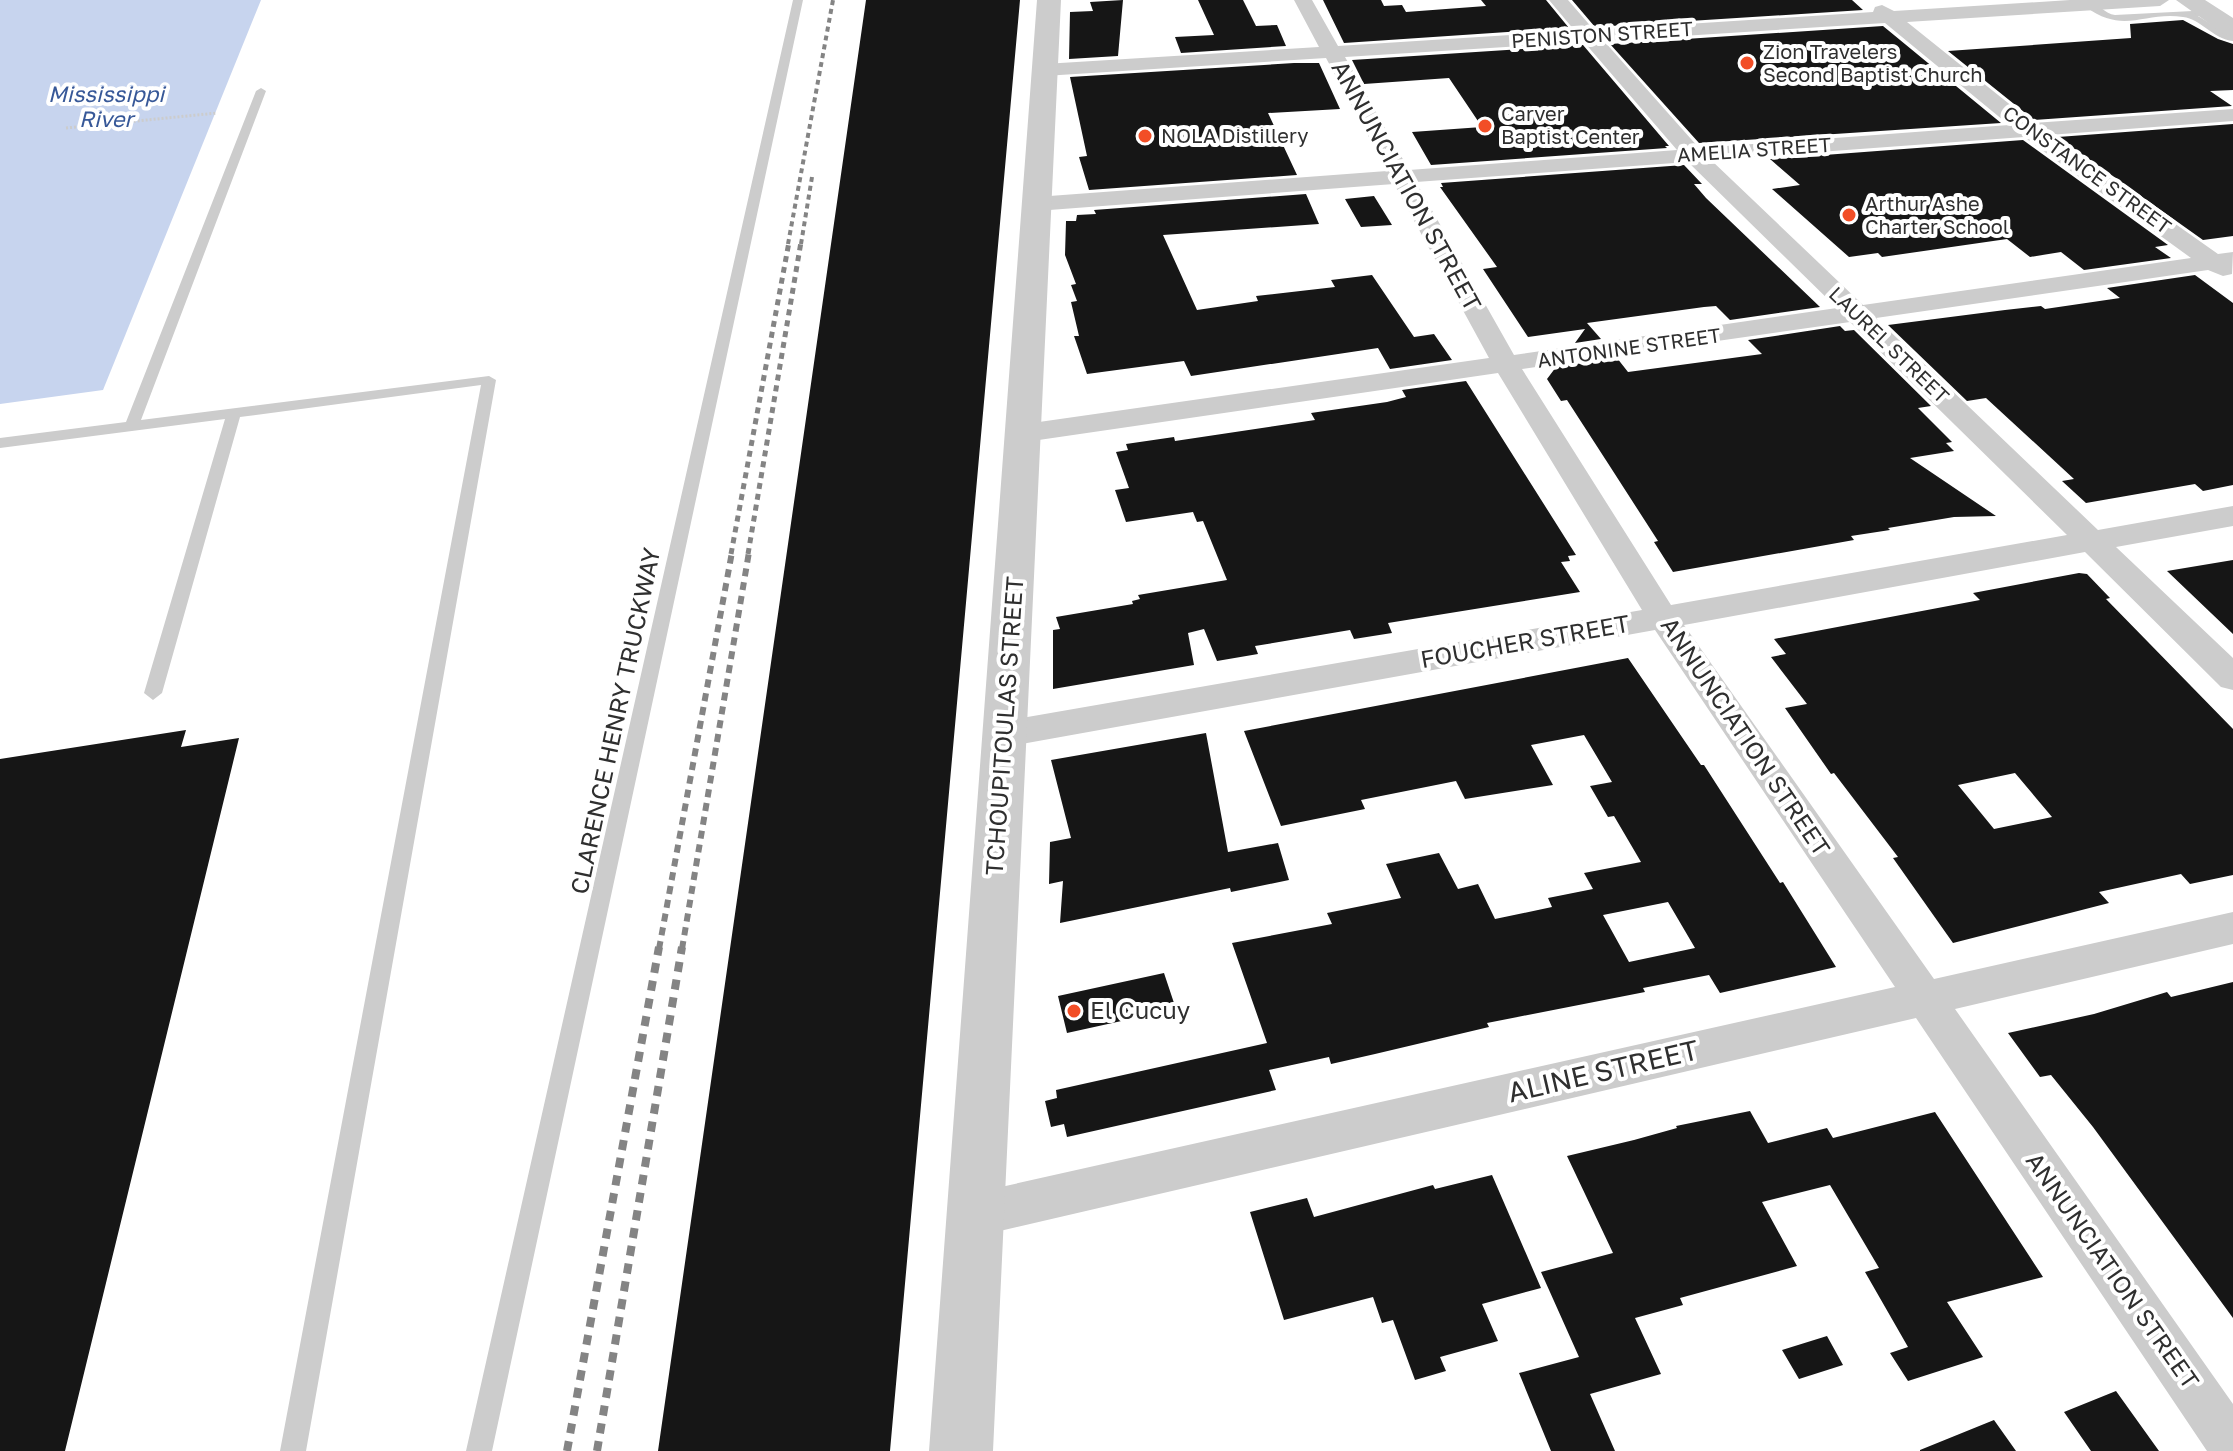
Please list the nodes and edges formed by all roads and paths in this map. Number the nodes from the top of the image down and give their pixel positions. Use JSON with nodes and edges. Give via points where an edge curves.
{"nodes":[{"id":1,"x":798,"y":0,"type":"edge"},
{"id":2,"x":1049,"y":0,"type":"edge"},
{"id":3,"x":1303,"y":0,"type":"edge"},
{"id":4,"x":1558,"y":0,"type":"edge"},
{"id":5,"x":1868,"y":0,"type":"edge"},
{"id":6,"x":2135,"y":2,"type":"edge"},
{"id":7,"x":2090,"y":5,"type":"junction"},
{"id":8,"x":2158,"y":8,"type":"edge"},
{"id":9,"x":2194,"y":9,"type":"edge"},
{"id":10,"x":1890,"y":17,"type":"junction"},
{"id":11,"x":2233,"y":29,"type":"edge"},
{"id":12,"x":1587,"y":36,"type":"junction"},
{"id":13,"x":2233,"y":38,"type":"edge"},
{"id":14,"x":1332,"y":52,"type":"junction"},
{"id":15,"x":1044,"y":70,"type":"junction"},
{"id":16,"x":261,"y":91,"type":"dead end"},
{"id":17,"x":217,"y":113,"type":"dead end"},
{"id":18,"x":2233,"y":115,"type":"edge"},
{"id":19,"x":66,"y":128,"type":"dead end"},
{"id":20,"x":2028,"y":130,"type":"junction"},
{"id":21,"x":1693,"y":155,"type":"junction"},
{"id":22,"x":1399,"y":178,"type":"junction"},
{"id":23,"x":1036,"y":204,"type":"junction"},
{"id":24,"x":2226,"y":266,"type":"edge"},
{"id":25,"x":1859,"y":315,"type":"junction"},
{"id":26,"x":1507,"y":366,"type":"junction"},
{"id":27,"x":234,"y":413,"type":"junction"},
{"id":28,"x":132,"y":426,"type":"junction"},
{"id":29,"x":1025,"y":433,"type":"junction"},
{"id":30,"x":0,"y":443,"type":"edge"},
{"id":31,"x":2233,"y":516,"type":"edge"},
{"id":32,"x":2091,"y":541,"type":"junction"},
{"id":33,"x":1663,"y":618,"type":"junction"},
{"id":34,"x":2233,"y":678,"type":"edge"},
{"id":35,"x":153,"y":693,"type":"dead end"},
{"id":36,"x":1005,"y":734,"type":"junction"},
{"id":37,"x":2233,"y":928,"type":"edge"},
{"id":38,"x":1923,"y":997,"type":"junction"},
{"id":39,"x":974,"y":1215,"type":"junction"},
{"id":40,"x":2233,"y":1446,"type":"edge"},
{"id":41,"x":293,"y":1451,"type":"edge"},
{"id":42,"x":479,"y":1451,"type":"edge"},
{"id":43,"x":961,"y":1451,"type":"edge"}],
"edges":[{"from":1,"to":42,"type":"lane","name":"CLARENCE HENRY TRUCKWAY"},
{"from":2,"to":15,"type":"street","name":"TCHOUPITOULAS STREET"},
{"from":3,"to":14,"type":"street","name":"ANNUNCIATION STREET"},
{"from":4,"to":12,"type":"street","name":"LAUREL STREET"},
{"from":5,"to":10,"type":"street","name":"CONSTANCE STREET"},
{"from":6,"to":7,"type":"street","name":"PENISTON STREET"},
{"from":6,"to":8,"type":"street","name":"PENISTON STREET"},
{"from":7,"to":8,"type":"lane","via":[[2110,18]]},
{"from":7,"to":10,"type":"street","name":"PENISTON STREET"},
{"from":8,"to":9,"type":"lane"},
{"from":9,"to":11,"type":"street"},
{"from":9,"to":13,"type":"lane","via":[[2224,37]]},
{"from":10,"to":12,"type":"street","name":"PENISTON STREET"},
{"from":10,"to":20,"type":"street","name":"CONSTANCE STREET"},
{"from":12,"to":14,"type":"street","name":"PENISTON STREET"},
{"from":12,"to":21,"type":"street","name":"LAUREL STREET"},
{"from":14,"to":15,"type":"street","name":"PENISTON STREET"},
{"from":14,"to":22,"type":"street","name":"ANNUNCIATION STREET"},
{"from":15,"to":23,"type":"street","name":"TCHOUPITOULAS STREET"},
{"from":16,"to":28,"type":"lane"},
{"from":17,"to":19,"type":"path"},
{"from":18,"to":20,"type":"street","name":"AMELIA STREET"},
{"from":20,"to":21,"type":"street","name":"AMELIA STREET"},
{"from":20,"to":24,"type":"street","name":"CONSTANCE STREET"},
{"from":21,"to":22,"type":"street","name":"AMELIA STREET"},
{"from":21,"to":25,"type":"street","name":"LAUREL STREET"},
{"from":22,"to":23,"type":"street","name":"AMELIA STREET"},
{"from":22,"to":26,"type":"street","name":"ANNUNCIATION STREET"},
{"from":23,"to":29,"type":"street","name":"TCHOUPITOULAS STREET"},
{"from":24,"to":25,"type":"street","name":"ANTONINE STREET"},
{"from":25,"to":26,"type":"street","name":"ANTONINE STREET"},
{"from":25,"to":32,"type":"street","name":"LAUREL STREET"},
{"from":26,"to":29,"type":"street","name":"ANTONINE STREET"},
{"from":26,"to":33,"type":"street","name":"ANNUNCIATION STREET"},
{"from":27,"to":28,"type":"lane"},
{"from":27,"to":35,"type":"lane"},
{"from":27,"to":41,"type":"lane","via":[[489,380]]},
{"from":28,"to":30,"type":"lane"},
{"from":29,"to":36,"type":"street","name":"TCHOUPITOULAS STREET"},
{"from":31,"to":32,"type":"street","name":"FOUCHER STREET"},
{"from":32,"to":33,"type":"street","name":"FOUCHER STREET"},
{"from":32,"to":34,"type":"street","name":"LAUREL STREET"},
{"from":33,"to":36,"type":"street","name":"FOUCHER STREET"},
{"from":33,"to":38,"type":"street","name":"ANNUNCIATION STREET"},
{"from":36,"to":39,"type":"street","name":"TCHOUPITOULAS STREET"},
{"from":37,"to":38,"type":"street","name":"ALINE STREET"},
{"from":38,"to":39,"type":"street","name":"ALINE STREET"},
{"from":38,"to":40,"type":"street","name":"ANNUNCIATION STREET"},
{"from":39,"to":43,"type":"street","name":"TCHOUPITOULAS STREET"}]}
